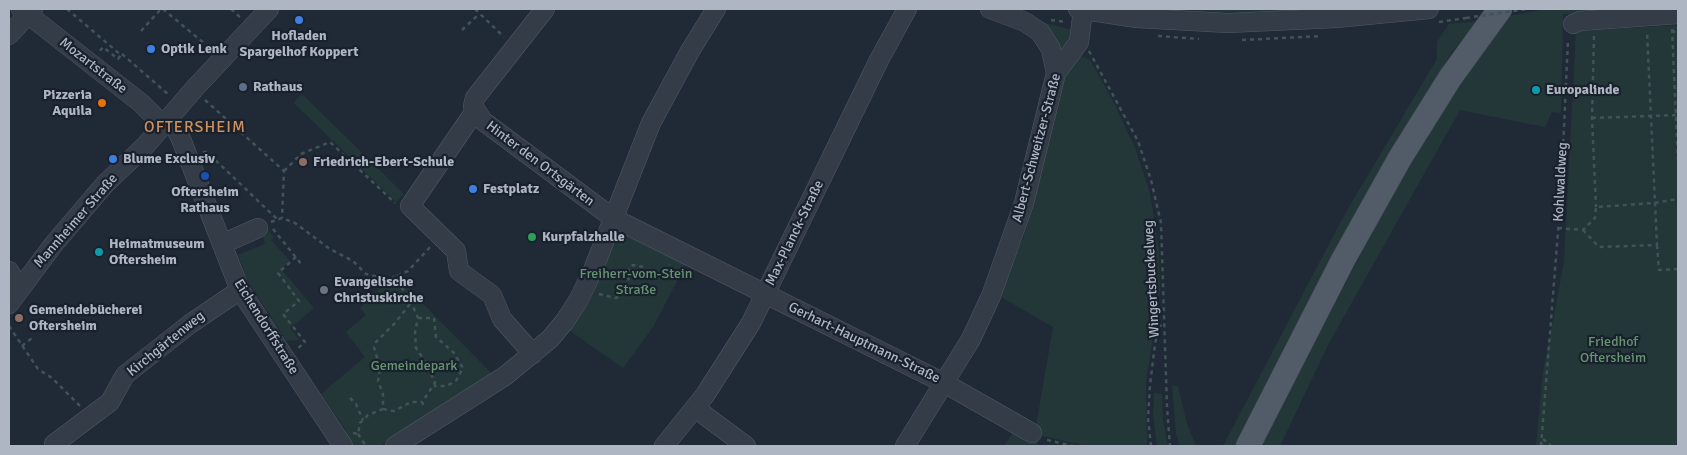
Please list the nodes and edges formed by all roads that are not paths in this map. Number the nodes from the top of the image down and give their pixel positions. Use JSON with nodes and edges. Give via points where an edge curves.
{"nodes":[{"id":1,"x":269,"y":9,"type":"edge"},
{"id":2,"x":544,"y":9,"type":"edge"},
{"id":3,"x":716,"y":9,"type":"edge"},
{"id":4,"x":907,"y":9,"type":"edge"},
{"id":5,"x":990,"y":9,"type":"edge"},
{"id":6,"x":1080,"y":9,"type":"edge"},
{"id":7,"x":1429,"y":9,"type":"edge"},
{"id":8,"x":1500,"y":9,"type":"edge"},
{"id":9,"x":28,"y":11,"type":"edge"},
{"id":10,"x":1671,"y":22,"type":"edge"},
{"id":11,"x":1573,"y":24,"type":"road end"},
{"id":12,"x":9,"y":35,"type":"edge"},
{"id":13,"x":1056,"y":73,"type":"junction"},
{"id":14,"x":475,"y":110,"type":"junction"},
{"id":15,"x":167,"y":121,"type":"junction"},
{"id":16,"x":613,"y":218,"type":"junction"},
{"id":17,"x":263,"y":225,"type":"road end"},
{"id":18,"x":222,"y":244,"type":"junction"},
{"id":19,"x":9,"y":271,"type":"edge"},
{"id":20,"x":20,"y":289,"type":"junction"},
{"id":21,"x":240,"y":290,"type":"junction"},
{"id":22,"x":765,"y":294,"type":"junction"},
{"id":23,"x":9,"y":304,"type":"edge"},
{"id":24,"x":534,"y":354,"type":"junction"},
{"id":25,"x":946,"y":384,"type":"junction"},
{"id":26,"x":695,"y":408,"type":"junction"},
{"id":27,"x":1032,"y":433,"type":"road end"},
{"id":28,"x":339,"y":440,"type":"edge"},
{"id":29,"x":54,"y":444,"type":"dead end"},
{"id":30,"x":395,"y":446,"type":"edge"},
{"id":31,"x":664,"y":446,"type":"edge"},
{"id":32,"x":746,"y":446,"type":"edge"},
{"id":33,"x":905,"y":446,"type":"edge"},
{"id":34,"x":1248,"y":446,"type":"edge"}],
"edges":[{"from":1,"to":15,"type":"street","name":"Mannheimer Straße","via":[[185,90]]},
{"from":2,"to":14,"type":"street","name":"Hinter den Ortsgärten","via":[[475,98]]},
{"from":3,"to":16,"type":"street","via":[[651,123]]},
{"from":4,"to":22,"type":"street","name":"Max-Planck-Straße"},
{"from":5,"to":13,"type":"street","via":[[1026,22],[1040,32],[1051,49]]},
{"from":6,"to":7,"type":"street","via":[[1147,19],[1262,23]]},
{"from":6,"to":13,"type":"street","name":"Albert-Schweitzer-Straße","via":[[1079,42]]},
{"from":8,"to":34,"type":"main road","via":[[1450,78],[1395,166]]},
{"from":9,"to":12,"type":"street"},
{"from":9,"to":15,"type":"street","name":"Mozartstraße"},
{"from":10,"to":11,"type":"street","via":[[1580,21]]},
{"from":13,"to":25,"type":"street","name":"Albert-Schweitzer-Straße","via":[[1032,176],[1014,234],[991,296]]},
{"from":14,"to":16,"type":"street","name":"Hinter den Ortsgärten","via":[[483,121]]},
{"from":14,"to":24,"type":"street","via":[[410,206],[456,251],[459,271],[492,295],[502,319]]},
{"from":15,"to":18,"type":"street","name":"Eichendorffstraße","via":[[181,139]]},
{"from":15,"to":20,"type":"street","name":"Mannheimer Straße","via":[[105,184]]},
{"from":16,"to":22,"type":"street","name":"Gerhart-Hauptmann-Straße"},
{"from":16,"to":24,"type":"street","via":[[585,288],[565,320]]},
{"from":17,"to":18,"type":"street"},
{"from":18,"to":21,"type":"street","name":"Eichendorffstraße"},
{"from":19,"to":20,"type":"street"},
{"from":20,"to":23,"type":"street","name":"Mannheimer Straße"},
{"from":21,"to":28,"type":"street","name":"Eichendorffstraße"},
{"from":21,"to":29,"type":"street","name":"Kirchgärtenweg","via":[[190,324],[125,376],[110,402]]},
{"from":22,"to":25,"type":"street","name":"Gerhart-Hauptmann-Straße"},
{"from":22,"to":26,"type":"street","name":"Max-Planck-Straße","via":[[733,353]]},
{"from":24,"to":30,"type":"street"},
{"from":25,"to":27,"type":"street","name":"Gerhart-Hauptmann-Straße"},
{"from":25,"to":33,"type":"street","name":"Albert-Schweitzer-Straße"},
{"from":26,"to":31,"type":"street","name":"Max-Planck-Straße"},
{"from":26,"to":32,"type":"street"}]}
